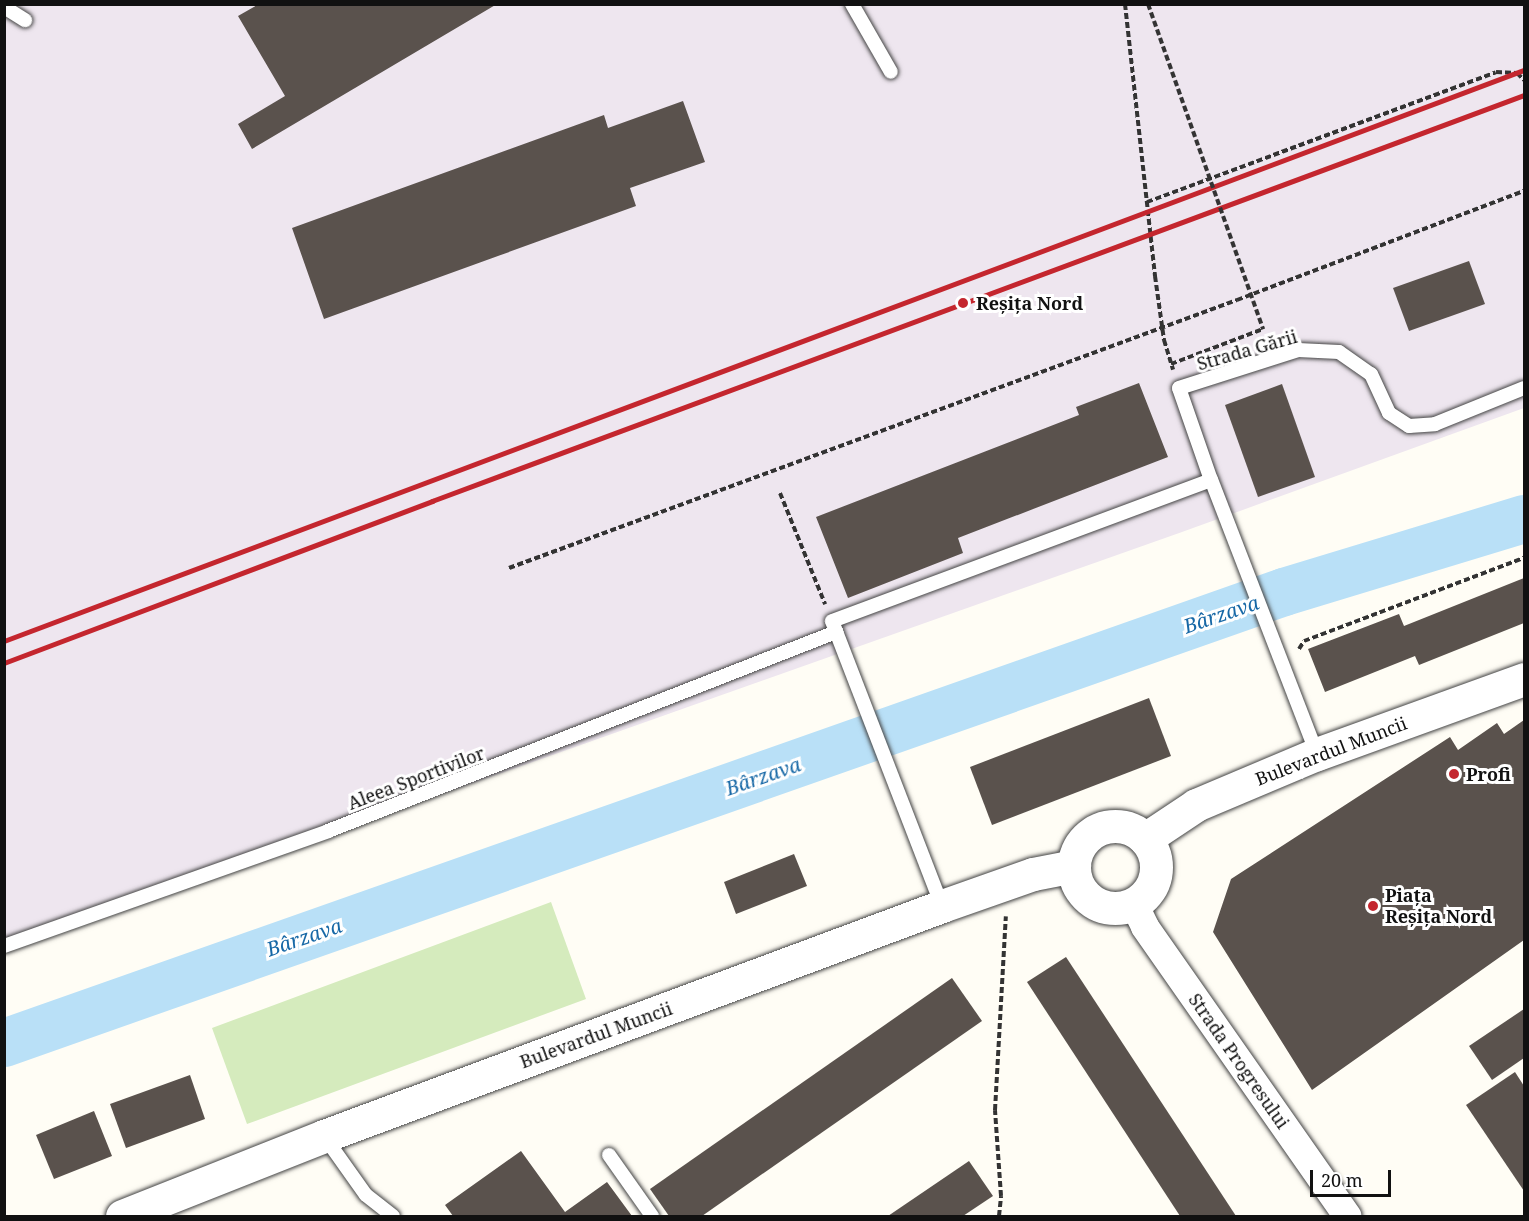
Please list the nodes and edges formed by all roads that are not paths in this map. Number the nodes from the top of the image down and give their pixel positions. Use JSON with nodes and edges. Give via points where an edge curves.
{"nodes":[{"id":1,"x":852,"y":4,"type":"edge"},
{"id":2,"x":4,"y":7,"type":"edge"},
{"id":3,"x":25,"y":20,"type":"dead end"},
{"id":4,"x":891,"y":72,"type":"dead end"},
{"id":5,"x":1524,"y":388,"type":"edge"},
{"id":6,"x":1211,"y":480,"type":"junction"},
{"id":7,"x":834,"y":626,"type":"junction"},
{"id":8,"x":1524,"y":679,"type":"edge"},
{"id":9,"x":1317,"y":754,"type":"junction"},
{"id":10,"x":1145,"y":839,"type":"junction"},
{"id":11,"x":1074,"y":866,"type":"junction"},
{"id":12,"x":1134,"y":904,"type":"junction"},
{"id":13,"x":942,"y":906,"type":"junction"},
{"id":14,"x":4,"y":946,"type":"edge"},
{"id":15,"x":324,"y":1136,"type":"junction"},
{"id":16,"x":609,"y":1155,"type":"dead end"},
{"id":17,"x":122,"y":1216,"type":"edge"},
{"id":18,"x":393,"y":1216,"type":"edge"},
{"id":19,"x":652,"y":1216,"type":"edge"},
{"id":20,"x":1347,"y":1216,"type":"edge"}],
"edges":[{"from":1,"to":4,"type":"lane"},
{"from":2,"to":3,"type":"lane"},
{"from":5,"to":6,"type":"lane","name":"Strada Gării","via":[[1435,424],[1409,426],[1389,413],[1371,374],[1339,352],[1298,350],[1179,388]]},
{"from":6,"to":7,"type":"lane"},
{"from":6,"to":9,"type":"lane","name":"Strada Gării"},
{"from":7,"to":13,"type":"lane"},
{"from":7,"to":14,"type":"lane","name":"Aleea Sportivilor","via":[[328,831]]},
{"from":8,"to":9,"type":"street","name":"Bulevardul Muncii"},
{"from":9,"to":10,"type":"street","name":"Bulevardul Muncii","via":[[1196,805]]},
{"from":10,"to":11,"type":"street","via":[[1132,829],[1100,828],[1077,850]]},
{"from":10,"to":12,"type":"street","via":[[1153,851],[1156,867],[1149,888]]},
{"from":11,"to":12,"type":"street","via":[[1082,892],[1093,902],[1106,908]]},
{"from":11,"to":13,"type":"street","name":"Bulevardul Muncii","via":[[1033,874]]},
{"from":12,"to":20,"type":"street","name":"Strada Progresului","via":[[1145,927]]},
{"from":13,"to":15,"type":"street","name":"Bulevardul Muncii"},
{"from":15,"to":17,"type":"street","name":"Bulevardul Muncii"},
{"from":15,"to":18,"type":"lane","via":[[366,1195]]},
{"from":16,"to":19,"type":"lane"}]}
